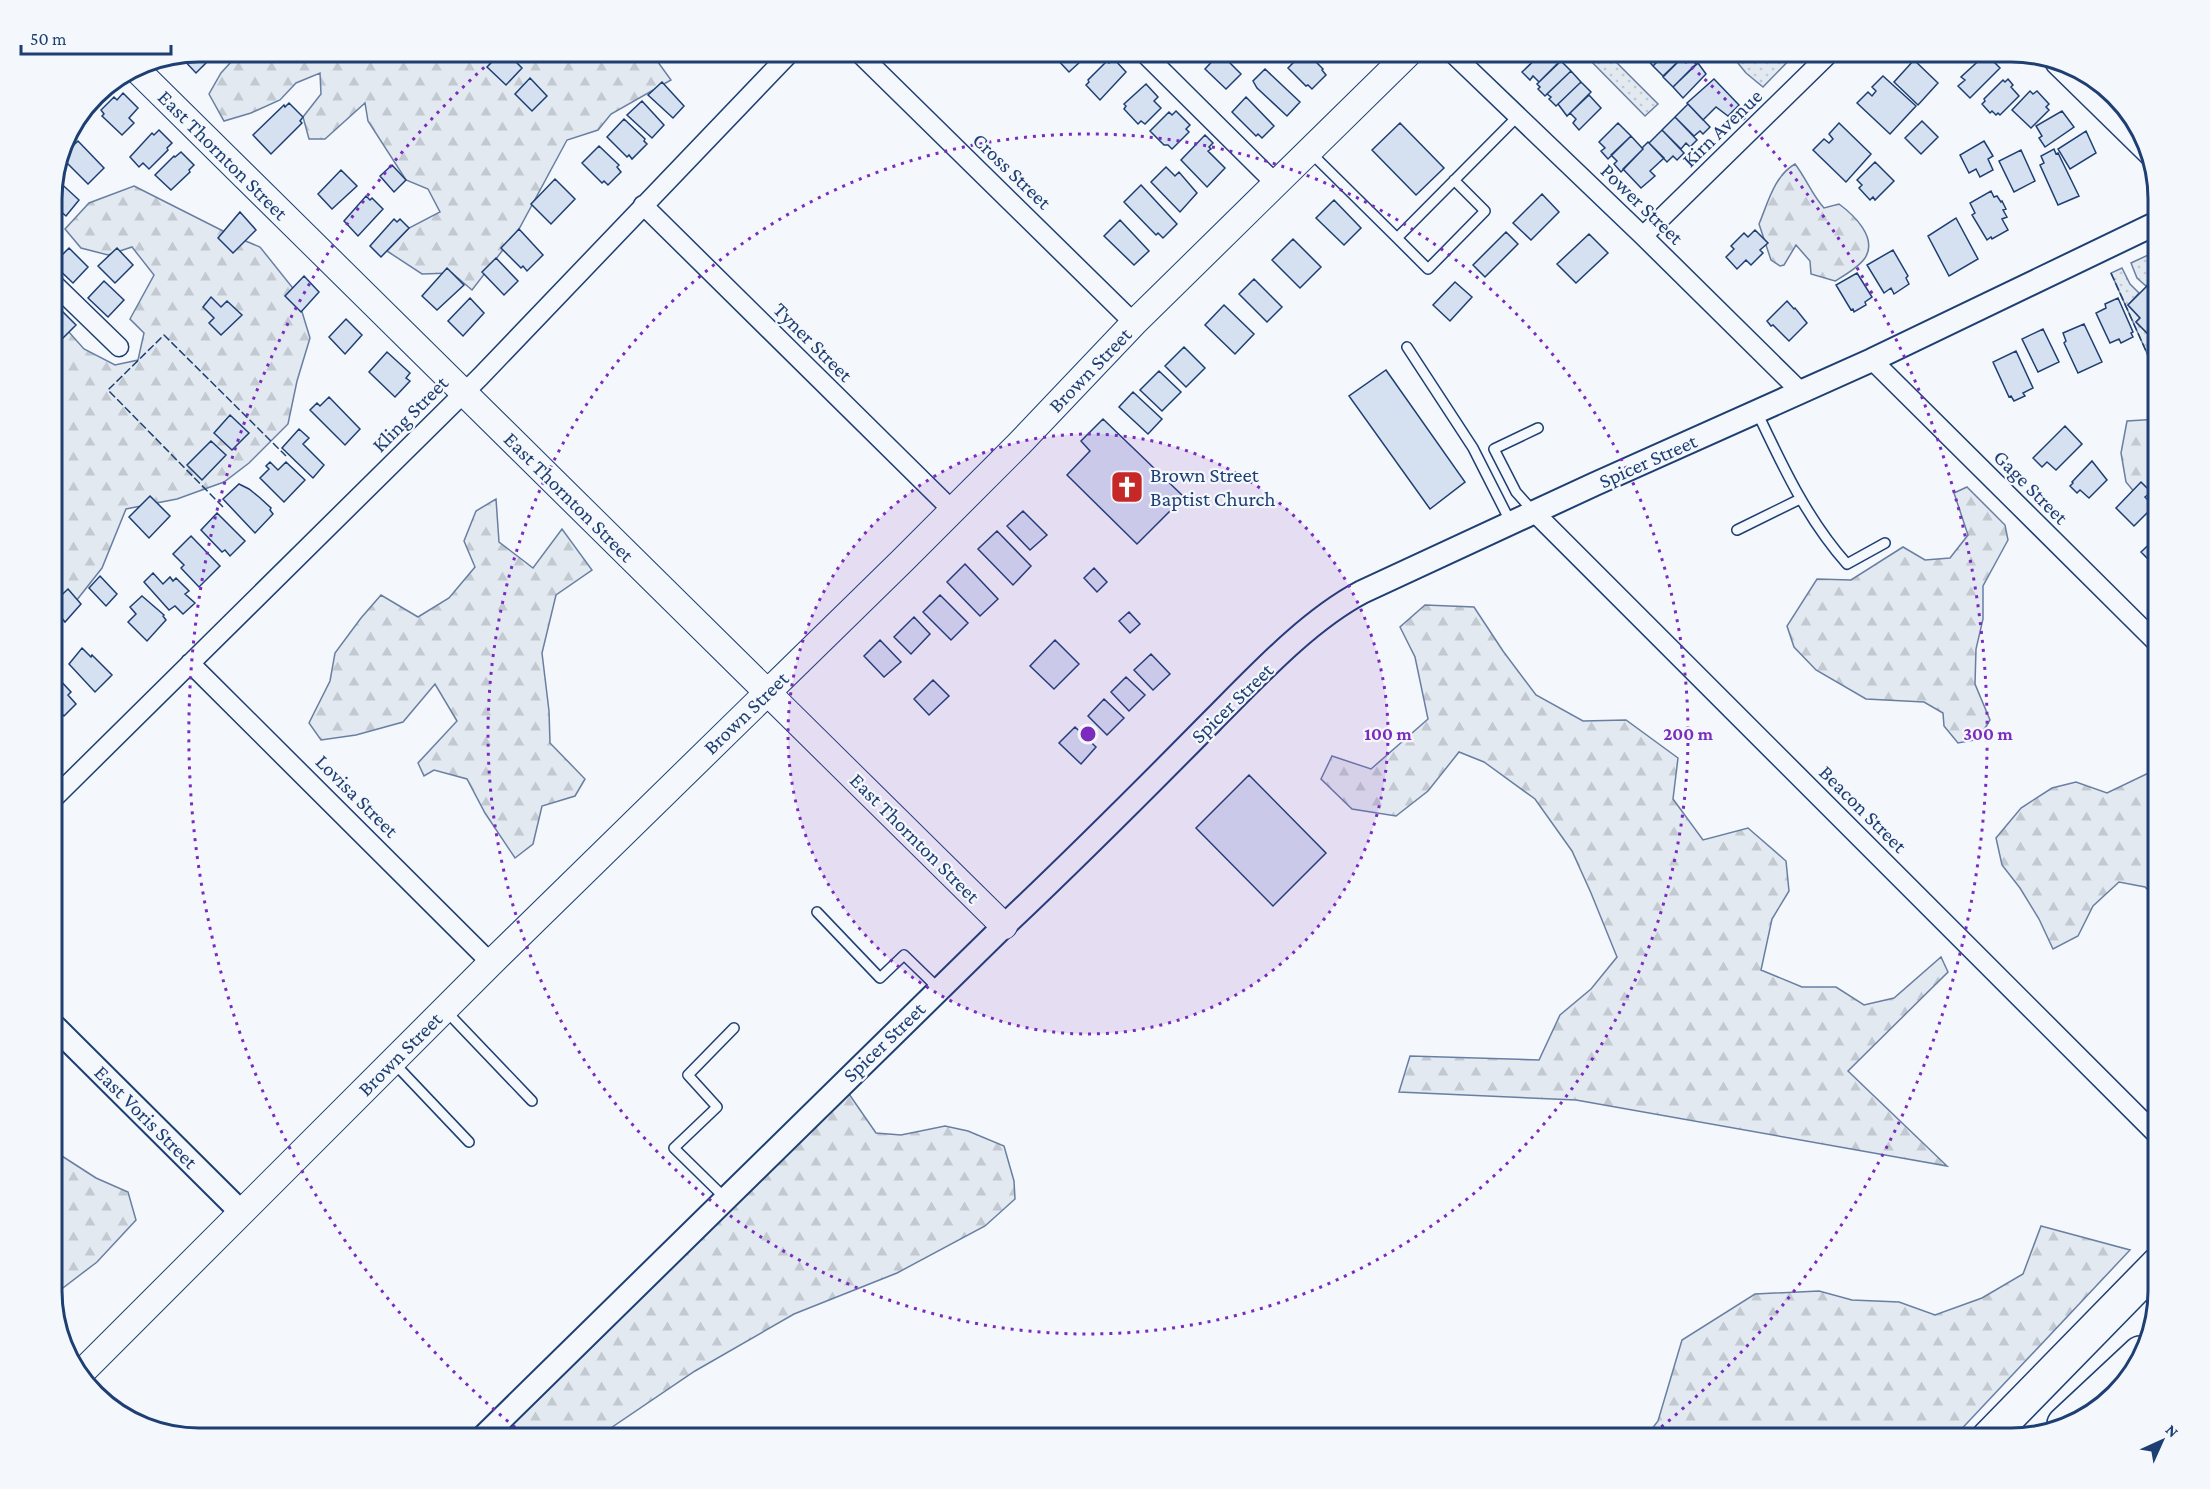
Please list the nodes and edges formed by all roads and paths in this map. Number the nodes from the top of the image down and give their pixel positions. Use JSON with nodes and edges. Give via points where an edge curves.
{"nodes":[{"id":1,"x":781,"y":62,"type":"edge"},
{"id":2,"x":868,"y":62,"type":"edge"},
{"id":3,"x":1153,"y":62,"type":"edge"},
{"id":4,"x":1400,"y":62,"type":"edge"},
{"id":5,"x":1462,"y":62,"type":"edge"},
{"id":6,"x":1821,"y":62,"type":"edge"},
{"id":7,"x":2063,"y":72,"type":"edge"},
{"id":8,"x":141,"y":74,"type":"edge"},
{"id":9,"x":1518,"y":116,"type":"junction"},
{"id":10,"x":2137,"y":144,"type":"edge"},
{"id":11,"x":1310,"y":151,"type":"junction"},
{"id":12,"x":1454,"y":180,"type":"junction"},
{"id":13,"x":1276,"y":184,"type":"junction"},
{"id":14,"x":643,"y":205,"type":"junction"},
{"id":15,"x":2148,"y":227,"type":"edge"},
{"id":16,"x":1643,"y":236,"type":"junction"},
{"id":17,"x":1397,"y":238,"type":"junction"},
{"id":18,"x":62,"y":292,"type":"edge"},
{"id":19,"x":1134,"y":324,"type":"junction"},
{"id":20,"x":119,"y":347,"type":"dead end"},
{"id":21,"x":1407,"y":347,"type":"dead end"},
{"id":22,"x":1872,"y":360,"type":"junction"},
{"id":23,"x":1801,"y":392,"type":"junction"},
{"id":24,"x":464,"y":393,"type":"junction"},
{"id":25,"x":1757,"y":412,"type":"junction"},
{"id":26,"x":1538,"y":428,"type":"dead end"},
{"id":27,"x":1800,"y":499,"type":"junction"},
{"id":28,"x":952,"y":510,"type":"junction"},
{"id":29,"x":1535,"y":513,"type":"junction"},
{"id":30,"x":1511,"y":524,"type":"junction"},
{"id":31,"x":1737,"y":531,"type":"dead end"},
{"id":32,"x":1885,"y":543,"type":"dead end"},
{"id":33,"x":2148,"y":634,"type":"edge"},
{"id":34,"x":190,"y":663,"type":"junction"},
{"id":35,"x":767,"y":693,"type":"junction"},
{"id":36,"x":62,"y":790,"type":"edge"},
{"id":37,"x":817,"y":912,"type":"dead end"},
{"id":38,"x":1004,"y":926,"type":"junction"},
{"id":39,"x":491,"y":963,"type":"junction"},
{"id":40,"x":939,"y":989,"type":"junction"},
{"id":41,"x":444,"y":1010,"type":"junction"},
{"id":42,"x":734,"y":1028,"type":"dead end"},
{"id":43,"x":62,"y":1034,"type":"edge"},
{"id":44,"x":393,"y":1061,"type":"junction"},
{"id":45,"x":532,"y":1101,"type":"dead end"},
{"id":46,"x":2148,"y":1126,"type":"edge"},
{"id":47,"x":469,"y":1142,"type":"dead end"},
{"id":48,"x":726,"y":1199,"type":"junction"},
{"id":49,"x":240,"y":1212,"type":"junction"},
{"id":50,"x":2148,"y":1274,"type":"edge"},
{"id":51,"x":2125,"y":1367,"type":"edge"},
{"id":52,"x":86,"y":1368,"type":"edge"},
{"id":53,"x":2080,"y":1409,"type":"edge"},
{"id":54,"x":493,"y":1427,"type":"edge"},
{"id":55,"x":1999,"y":1427,"type":"edge"}],
"edges":[{"from":1,"to":14,"type":"street","name":"Kling Street"},
{"from":2,"to":19,"type":"street","name":"Cross Street"},
{"from":3,"to":13,"type":"street"},
{"from":4,"to":11,"type":"main road","name":"Brown Street"},
{"from":5,"to":9,"type":"street","name":"Power Street"},
{"from":6,"to":16,"type":"street","name":"Kirn Avenue"},
{"from":7,"to":10,"type":"street"},
{"from":8,"to":24,"type":"main road","name":"East Thornton Street"},
{"from":9,"to":12,"type":"lane"},
{"from":9,"to":16,"type":"street","name":"Power Street"},
{"from":11,"to":13,"type":"main road","name":"Brown Street"},
{"from":11,"to":17,"type":"lane"},
{"from":12,"to":17,"type":"lane"},
{"from":12,"to":17,"type":"lane","via":[[1485,211],[1428,269]]},
{"from":13,"to":19,"type":"main road","name":"Brown Street"},
{"from":14,"to":24,"type":"street","name":"Kling Street"},
{"from":14,"to":28,"type":"street","name":"Tyner Street"},
{"from":15,"to":22,"type":"street","name":"Spicer Street"},
{"from":16,"to":23,"type":"street","name":"Power Street"},
{"from":18,"to":20,"type":"street"},
{"from":19,"to":28,"type":"main road","name":"Brown Street"},
{"from":21,"to":30,"type":"lane","via":[[1473,448]]},
{"from":22,"to":23,"type":"street","name":"Spicer Street"},
{"from":22,"to":33,"type":"street","name":"Gage Street"},
{"from":23,"to":25,"type":"street","name":"Spicer Street"},
{"from":24,"to":34,"type":"street","name":"Kling Street"},
{"from":24,"to":35,"type":"main road","name":"East Thornton Street"},
{"from":25,"to":27,"type":"lane"},
{"from":25,"to":29,"type":"street","name":"Spicer Street"},
{"from":26,"to":29,"type":"lane","via":[[1494,449],[1516,492]]},
{"from":27,"to":31,"type":"lane"},
{"from":27,"to":32,"type":"lane","via":[[1847,564]]},
{"from":28,"to":35,"type":"main road","name":"Brown Street"},
{"from":29,"to":30,"type":"street","name":"Spicer Street"},
{"from":29,"to":46,"type":"street","name":"Beacon Street"},
{"from":30,"to":38,"type":"street","name":"Spicer Street","via":[[1329,611]]},
{"from":34,"to":36,"type":"street","name":"Kling Street"},
{"from":34,"to":39,"type":"street","name":"Lovisa Street"},
{"from":35,"to":38,"type":"main road","name":"East Thornton Street"},
{"from":35,"to":39,"type":"main road","name":"Brown Street"},
{"from":37,"to":40,"type":"lane","via":[[880,978],[904,954]]},
{"from":38,"to":40,"type":"street","name":"Spicer Street"},
{"from":39,"to":41,"type":"main road","name":"Brown Street"},
{"from":40,"to":48,"type":"street","name":"Spicer Street"},
{"from":41,"to":44,"type":"main road","name":"Brown Street"},
{"from":41,"to":45,"type":"lane"},
{"from":42,"to":48,"type":"lane","via":[[688,1075],[717,1107],[674,1148]]},
{"from":43,"to":49,"type":"street","name":"East Voris Street"},
{"from":44,"to":47,"type":"lane"},
{"from":44,"to":49,"type":"main road","name":"Brown Street"},
{"from":48,"to":54,"type":"street","name":"Spicer Street"},
{"from":49,"to":52,"type":"main road","name":"Brown Street"},
{"from":50,"to":55,"type":"highway"},
{"from":51,"to":53,"type":"highway"}]}
